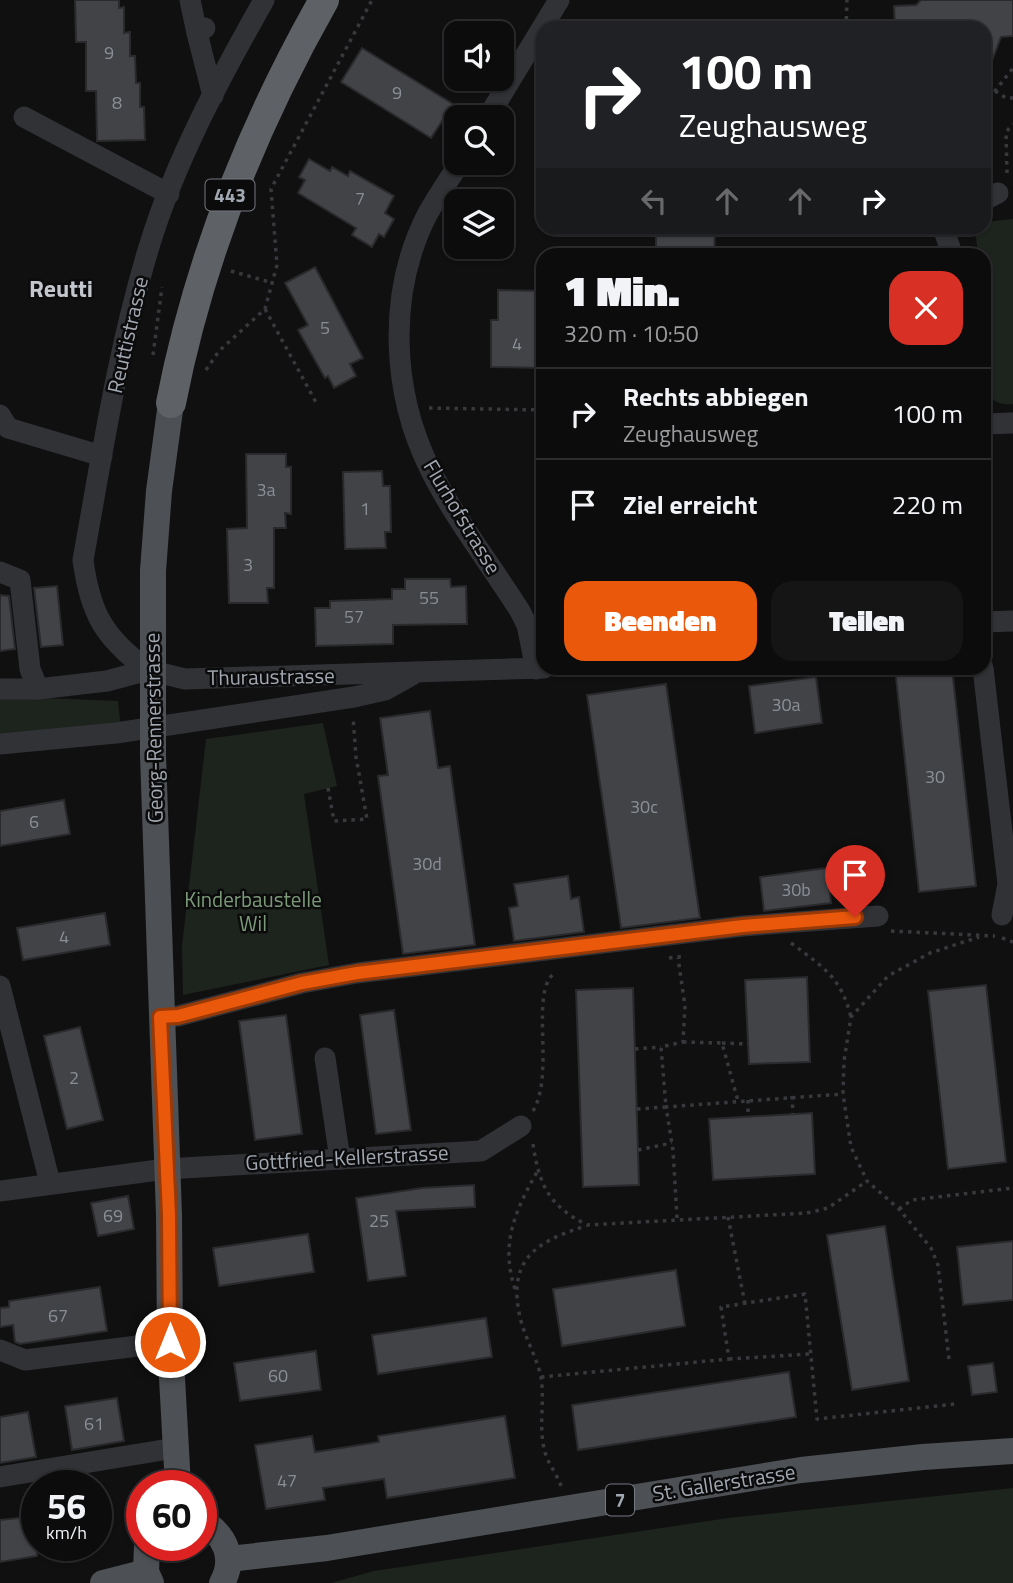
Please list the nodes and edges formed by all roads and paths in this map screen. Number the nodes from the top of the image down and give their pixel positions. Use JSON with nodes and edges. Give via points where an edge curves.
{"nodes":[{"id":1,"x":190,"y":0,"type":"edge"},
{"id":2,"x":264,"y":0,"type":"edge"},
{"id":3,"x":324,"y":0,"type":"edge"},
{"id":4,"x":372,"y":0,"type":"edge"},
{"id":5,"x":559,"y":0,"type":"edge"},
{"id":6,"x":847,"y":0,"type":"edge"},
{"id":7,"x":546,"y":21,"type":"edge"},
{"id":8,"x":846,"y":21,"type":"edge"},
{"id":9,"x":536,"y":38,"type":"edge"},
{"id":10,"x":1013,"y":68,"type":"edge"},
{"id":11,"x":995,"y":91,"type":"junction"},
{"id":12,"x":214,"y":96,"type":"junction"},
{"id":13,"x":991,"y":96,"type":"edge"},
{"id":14,"x":1013,"y":98,"type":"edge"},
{"id":15,"x":495,"y":105,"type":"edge"},
{"id":16,"x":24,"y":117,"type":"dead end"},
{"id":17,"x":1013,"y":124,"type":"edge"},
{"id":18,"x":1007,"y":162,"type":"dead end"},
{"id":19,"x":452,"y":175,"type":"edge"},
{"id":20,"x":169,"y":194,"type":"junction"},
{"id":21,"x":225,"y":270,"type":"dead end"},
{"id":22,"x":161,"y":282,"type":"dead end"},
{"id":23,"x":273,"y":284,"type":"junction"},
{"id":24,"x":265,"y":309,"type":"junction"},
{"id":25,"x":154,"y":366,"type":"dead end"},
{"id":26,"x":200,"y":379,"type":"dead end"},
{"id":27,"x":172,"y":402,"type":"joint"},
{"id":28,"x":318,"y":406,"type":"dead end"},
{"id":29,"x":406,"y":408,"type":"junction"},
{"id":30,"x":536,"y":410,"type":"edge"},
{"id":31,"x":0,"y":415,"type":"edge"},
{"id":32,"x":1013,"y":423,"type":"edge"},
{"id":33,"x":991,"y":424,"type":"edge"},
{"id":34,"x":102,"y":456,"type":"junction"},
{"id":35,"x":0,"y":572,"type":"edge"},
{"id":36,"x":1013,"y":621,"type":"edge"},
{"id":37,"x":991,"y":622,"type":"edge"},
{"id":38,"x":536,"y":655,"type":"edge"},
{"id":39,"x":536,"y":669,"type":"edge"},
{"id":40,"x":148,"y":670,"type":"junction"},
{"id":41,"x":413,"y":673,"type":"junction"},
{"id":42,"x":984,"y":675,"type":"edge"},
{"id":43,"x":0,"y":689,"type":"edge"},
{"id":44,"x":37,"y":689,"type":"junction"},
{"id":45,"x":354,"y":697,"type":"junction"},
{"id":46,"x":0,"y":744,"type":"edge"},
{"id":47,"x":328,"y":788,"type":"dead end"},
{"id":48,"x":1002,"y":915,"type":"dead end"},
{"id":49,"x":883,"y":924,"type":"joint"},
{"id":50,"x":981,"y":936,"type":"junction"},
{"id":51,"x":999,"y":936,"type":"dead end"},
{"id":52,"x":797,"y":937,"type":"dead end"},
{"id":53,"x":691,"y":956,"type":"dead end"},
{"id":54,"x":678,"y":958,"type":"junction"},
{"id":55,"x":664,"y":959,"type":"dead end"},
{"id":56,"x":559,"y":970,"type":"dead end"},
{"id":57,"x":0,"y":986,"type":"edge"},
{"id":58,"x":160,"y":1017,"type":"junction"},
{"id":59,"x":851,"y":1017,"type":"junction"},
{"id":60,"x":683,"y":1042,"type":"junction"},
{"id":61,"x":722,"y":1043,"type":"junction"},
{"id":62,"x":748,"y":1044,"type":"dead end"},
{"id":63,"x":662,"y":1047,"type":"junction"},
{"id":64,"x":635,"y":1049,"type":"dead end"},
{"id":65,"x":326,"y":1058,"type":"dead end"},
{"id":66,"x":843,"y":1094,"type":"junction"},
{"id":67,"x":792,"y":1097,"type":"junction"},
{"id":68,"x":748,"y":1100,"type":"junction"},
{"id":69,"x":738,"y":1101,"type":"junction"},
{"id":70,"x":535,"y":1107,"type":"junction"},
{"id":71,"x":666,"y":1107,"type":"junction"},
{"id":72,"x":636,"y":1109,"type":"dead end"},
{"id":73,"x":793,"y":1114,"type":"dead end"},
{"id":74,"x":748,"y":1117,"type":"dead end"},
{"id":75,"x":529,"y":1126,"type":"junction"},
{"id":76,"x":672,"y":1143,"type":"junction"},
{"id":77,"x":638,"y":1150,"type":"dead end"},
{"id":78,"x":340,"y":1159,"type":"junction"},
{"id":79,"x":166,"y":1169,"type":"junction"},
{"id":80,"x":537,"y":1172,"type":"junction"},
{"id":81,"x":867,"y":1181,"type":"junction"},
{"id":82,"x":50,"y":1183,"type":"junction"},
{"id":83,"x":1013,"y":1188,"type":"edge"},
{"id":84,"x":0,"y":1191,"type":"edge"},
{"id":85,"x":899,"y":1209,"type":"junction"},
{"id":86,"x":728,"y":1217,"type":"junction"},
{"id":87,"x":677,"y":1219,"type":"junction"},
{"id":88,"x":587,"y":1226,"type":"junction"},
{"id":89,"x":516,"y":1291,"type":"junction"},
{"id":90,"x":745,"y":1305,"type":"junction"},
{"id":91,"x":170,"y":1342,"type":"junction"},
{"id":92,"x":0,"y":1350,"type":"edge"},
{"id":93,"x":810,"y":1354,"type":"junction"},
{"id":94,"x":729,"y":1359,"type":"junction"},
{"id":95,"x":949,"y":1359,"type":"dead end"},
{"id":96,"x":541,"y":1377,"type":"junction"},
{"id":97,"x":955,"y":1404,"type":"dead end"},
{"id":98,"x":175,"y":1448,"type":"junction"},
{"id":99,"x":1013,"y":1451,"type":"edge"},
{"id":100,"x":177,"y":1470,"type":"edge"},
{"id":101,"x":0,"y":1476,"type":"edge"},
{"id":102,"x":563,"y":1491,"type":"dead end"},
{"id":103,"x":217,"y":1532,"type":"edge"},
{"id":104,"x":225,"y":1571,"type":"edge"},
{"id":105,"x":148,"y":1577,"type":"edge"},
{"id":106,"x":103,"y":1583,"type":"edge"}],
"edges":[{"from":1,"to":12,"type":"street"},
{"from":2,"to":12,"type":"street","name":"Reuttistrasse"},
{"from":3,"to":27,"type":"highway","name":"Georg-Rennerstrasse","number":"443","via":[[277,87],[229,197],[195,298]]},
{"from":4,"to":23,"type":"path","via":[[271,189],[277,265]]},
{"from":5,"to":7,"type":"street"},
{"from":6,"to":8,"type":"path"},
{"from":9,"to":15,"type":"street"},
{"from":10,"to":11,"type":"path"},
{"from":11,"to":13,"type":"path"},
{"from":11,"to":14,"type":"path"},
{"from":12,"to":20,"type":"street","name":"Reuttistrasse"},
{"from":16,"to":20,"type":"street"},
{"from":17,"to":18,"type":"path","via":[[1006,132]]},
{"from":19,"to":29,"type":"street","name":"Flurhofstrasse","via":[[428,213],[406,279],[399,354]]},
{"from":20,"to":34,"type":"street","name":"Reuttistrasse","via":[[150,245],[123,347]]},
{"from":21,"to":23,"type":"path"},
{"from":22,"to":25,"type":"path"},
{"from":23,"to":24,"type":"path"},
{"from":24,"to":26,"type":"path","via":[[219,351]]},
{"from":24,"to":28,"type":"path"},
{"from":27,"to":58,"type":"main road","name":"Georg-Rennerstrasse","number":"443","bridge":true,"via":[[153,571]]},
{"from":29,"to":30,"type":"path"},
{"from":29,"to":38,"type":"street","name":"Flurhofstrasse","via":[[431,472],[520,611]]},
{"from":31,"to":34,"type":"street","via":[[8,428],[45,433]]},
{"from":32,"to":33,"type":"street"},
{"from":34,"to":40,"type":"street","name":"Reuttistrasse","via":[[83,560],[88,593],[100,624],[121,650]]},
{"from":35,"to":44,"type":"street","via":[[20,580],[30,669]]},
{"from":36,"to":37,"type":"street"},
{"from":39,"to":41,"type":"street","name":"Thuraustrasse"},
{"from":40,"to":41,"type":"street","name":"Thuraustrasse","via":[[186,679]]},
{"from":40,"to":44,"type":"street","name":"Thuraustrasse","via":[[107,681]]},
{"from":41,"to":45,"type":"street","via":[[385,690]]},
{"from":42,"to":48,"type":"street","via":[[1007,884]]},
{"from":43,"to":44,"type":"street","name":"Thuraustrasse"},
{"from":45,"to":46,"type":"street","via":[[116,733]]},
{"from":45,"to":47,"type":"path","via":[[352,727],[367,818],[334,821]]},
{"from":49,"to":50,"type":"path"},
{"from":49,"to":58,"type":"street","via":[[743,926],[357,973]]},
{"from":50,"to":51,"type":"path"},
{"from":50,"to":59,"type":"path","via":[[930,953],[888,976]]},
{"from":52,"to":59,"type":"path","via":[[785,938],[827,969],[845,992]]},
{"from":53,"to":54,"type":"path"},
{"from":54,"to":55,"type":"path"},
{"from":54,"to":60,"type":"path","via":[[685,1006]]},
{"from":56,"to":70,"type":"path","via":[[548,976],[541,997],[545,1051]]},
{"from":57,"to":82,"type":"street"},
{"from":58,"to":79,"type":"main road","name":"Georg-Rennerstrasse"},
{"from":59,"to":66,"type":"path"},
{"from":60,"to":61,"type":"path"},
{"from":60,"to":63,"type":"path"},
{"from":61,"to":62,"type":"path"},
{"from":61,"to":69,"type":"path"},
{"from":63,"to":64,"type":"path"},
{"from":63,"to":71,"type":"path"},
{"from":65,"to":78,"type":"street"},
{"from":66,"to":67,"type":"path"},
{"from":66,"to":81,"type":"path","via":[[851,1147]]},
{"from":67,"to":68,"type":"path"},
{"from":67,"to":73,"type":"path"},
{"from":68,"to":69,"type":"path"},
{"from":68,"to":74,"type":"path"},
{"from":69,"to":71,"type":"path"},
{"from":70,"to":75,"type":"path"},
{"from":70,"to":75,"type":"path"},
{"from":71,"to":72,"type":"path"},
{"from":71,"to":76,"type":"path"},
{"from":75,"to":78,"type":"street","name":"Gottfried-Kellerstrasse","via":[[481,1151]]},
{"from":75,"to":80,"type":"path"},
{"from":76,"to":77,"type":"path"},
{"from":76,"to":87,"type":"path"},
{"from":78,"to":79,"type":"street","name":"Gottfried-Kellerstrasse"},
{"from":79,"to":82,"type":"street","name":"Gottfried-Kellerstrasse"},
{"from":79,"to":91,"type":"main road","name":"Georg-Rennerstrasse"},
{"from":80,"to":88,"type":"path","via":[[565,1215]]},
{"from":80,"to":89,"type":"path","via":[[517,1208],[508,1237],[509,1269]]},
{"from":81,"to":85,"type":"path"},
{"from":81,"to":86,"type":"path","via":[[828,1208]]},
{"from":82,"to":84,"type":"street","name":"Gottfried-Kellerstrasse"},
{"from":83,"to":85,"type":"path","via":[[912,1200]]},
{"from":85,"to":95,"type":"path","via":[[931,1248],[938,1265]]},
{"from":86,"to":87,"type":"path"},
{"from":86,"to":90,"type":"path"},
{"from":87,"to":88,"type":"path"},
{"from":88,"to":89,"type":"path","via":[[533,1248],[521,1268]]},
{"from":89,"to":96,"type":"path","via":[[521,1321]]},
{"from":90,"to":93,"type":"path","via":[[804,1294]]},
{"from":90,"to":94,"type":"path","via":[[721,1307]]},
{"from":91,"to":92,"type":"street","via":[[25,1360]]},
{"from":91,"to":98,"type":"main road","name":"Georg-Rennerstrasse"},
{"from":93,"to":94,"type":"path"},
{"from":93,"to":97,"type":"path","via":[[817,1419]]},
{"from":94,"to":96,"type":"path"},
{"from":96,"to":102,"type":"path","via":[[544,1451]]},
{"from":98,"to":100,"type":"main road","name":"Georg-Rennerstrasse"},
{"from":98,"to":101,"type":"street"},
{"from":99,"to":104,"type":"main road","name":"St. Gallerstrasse","number":"7","via":[[801,1470],[327,1548]]},
{"from":103,"to":104,"type":"main road","via":[[225,1542]]},
{"from":105,"to":106,"type":"main road"}]}
